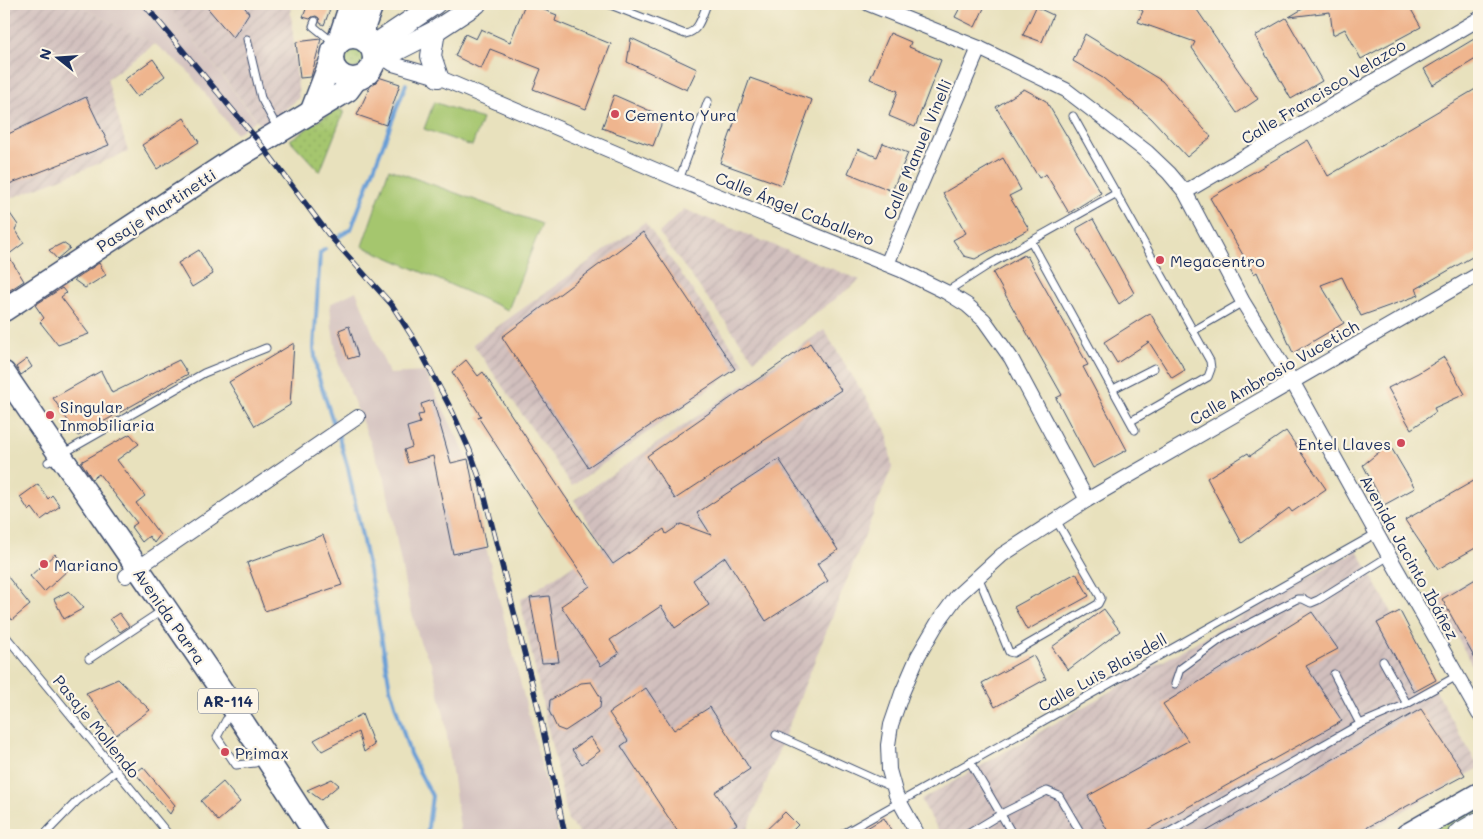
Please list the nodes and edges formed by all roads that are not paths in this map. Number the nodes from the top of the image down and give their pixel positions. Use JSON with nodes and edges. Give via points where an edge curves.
{"nodes":[{"id":1,"x":351,"y":4,"type":"edge"},
{"id":2,"x":372,"y":4,"type":"edge"},
{"id":3,"x":435,"y":4,"type":"edge"},
{"id":4,"x":476,"y":4,"type":"edge"},
{"id":5,"x":608,"y":4,"type":"edge"},
{"id":6,"x":707,"y":4,"type":"edge"},
{"id":7,"x":869,"y":4,"type":"edge"},
{"id":8,"x":1479,"y":19,"type":"edge"},
{"id":9,"x":315,"y":21,"type":"dead end"},
{"id":10,"x":435,"y":31,"type":"junction"},
{"id":11,"x":247,"y":38,"type":"dead end"},
{"id":12,"x":978,"y":48,"type":"junction"},
{"id":13,"x":336,"y":49,"type":"junction"},
{"id":14,"x":373,"y":59,"type":"junction"},
{"id":15,"x":438,"y":77,"type":"junction"},
{"id":16,"x":708,"y":101,"type":"dead end"},
{"id":17,"x":311,"y":113,"type":"junction"},
{"id":18,"x":1073,"y":116,"type":"dead end"},
{"id":19,"x":280,"y":131,"type":"junction"},
{"id":20,"x":680,"y":180,"type":"junction"},
{"id":21,"x":1185,"y":192,"type":"junction"},
{"id":22,"x":1117,"y":193,"type":"junction"},
{"id":23,"x":1031,"y":241,"type":"junction"},
{"id":24,"x":887,"y":264,"type":"junction"},
{"id":25,"x":1479,"y":274,"type":"edge"},
{"id":26,"x":946,"y":292,"type":"junction"},
{"id":27,"x":1243,"y":302,"type":"junction"},
{"id":28,"x":4,"y":310,"type":"edge"},
{"id":29,"x":1193,"y":331,"type":"junction"},
{"id":30,"x":266,"y":348,"type":"dead end"},
{"id":31,"x":1154,"y":368,"type":"dead end"},
{"id":32,"x":4,"y":373,"type":"edge"},
{"id":33,"x":1292,"y":381,"type":"junction"},
{"id":34,"x":1113,"y":389,"type":"junction"},
{"id":35,"x":4,"y":396,"type":"edge"},
{"id":36,"x":358,"y":417,"type":"dead end"},
{"id":37,"x":1131,"y":421,"type":"junction"},
{"id":38,"x":1135,"y":430,"type":"dead end"},
{"id":39,"x":54,"y":459,"type":"junction"},
{"id":40,"x":1087,"y":500,"type":"junction"},
{"id":41,"x":1056,"y":520,"type":"junction"},
{"id":42,"x":1377,"y":533,"type":"junction"},
{"id":43,"x":1389,"y":556,"type":"junction"},
{"id":44,"x":131,"y":572,"type":"junction"},
{"id":45,"x":978,"y":576,"type":"junction"},
{"id":46,"x":160,"y":612,"type":"junction"},
{"id":47,"x":4,"y":634,"type":"edge"},
{"id":48,"x":89,"y":659,"type":"dead end"},
{"id":49,"x":1383,"y":662,"type":"dead end"},
{"id":50,"x":1334,"y":674,"type":"dead end"},
{"id":51,"x":1457,"y":676,"type":"junction"},
{"id":52,"x":1175,"y":684,"type":"dead end"},
{"id":53,"x":1406,"y":704,"type":"junction"},
{"id":54,"x":1479,"y":714,"type":"edge"},
{"id":55,"x":230,"y":715,"type":"junction"},
{"id":56,"x":1360,"y":724,"type":"junction"},
{"id":57,"x":776,"y":735,"type":"dead end"},
{"id":58,"x":970,"y":762,"type":"junction"},
{"id":59,"x":116,"y":771,"type":"junction"},
{"id":60,"x":895,"y":788,"type":"junction"},
{"id":61,"x":1479,"y":794,"type":"edge"},
{"id":62,"x":899,"y":802,"type":"junction"},
{"id":63,"x":1001,"y":814,"type":"junction"},
{"id":64,"x":1479,"y":824,"type":"edge"},
{"id":65,"x":44,"y":835,"type":"edge"},
{"id":66,"x":168,"y":835,"type":"edge"},
{"id":67,"x":302,"y":835,"type":"edge"},
{"id":68,"x":316,"y":835,"type":"edge"},
{"id":69,"x":841,"y":835,"type":"edge"},
{"id":70,"x":918,"y":835,"type":"edge"},
{"id":71,"x":966,"y":835,"type":"edge"},
{"id":72,"x":1013,"y":835,"type":"edge"},
{"id":73,"x":1082,"y":835,"type":"edge"},
{"id":74,"x":1164,"y":835,"type":"edge"},
{"id":75,"x":1407,"y":835,"type":"edge"},
{"id":76,"x":1460,"y":835,"type":"edge"}],
"edges":[{"from":1,"to":13,"type":"main road"},
{"from":2,"to":14,"type":"main road","via":[[364,26]]},
{"from":3,"to":14,"type":"main road"},
{"from":4,"to":10,"type":"main road"},
{"from":5,"to":6,"type":"lane","via":[[685,34],[697,28]]},
{"from":7,"to":12,"type":"street","name":"Avenida Jacinto Ibáñez"},
{"from":8,"to":21,"type":"street","name":"Calle Francisco Velazco"},
{"from":9,"to":13,"type":"lane","via":[[313,26]]},
{"from":10,"to":14,"type":"main road"},
{"from":10,"to":15,"type":"main road","via":[[431,56]]},
{"from":11,"to":19,"type":"lane","via":[[261,98]]},
{"from":12,"to":21,"type":"street","name":"Avenida Jacinto Ibáñez","via":[[1066,90],[1147,152]]},
{"from":12,"to":24,"type":"street","name":"Calle Manuel Vinelli"},
{"from":13,"to":14,"type":"main road","via":[[353,36]]},
{"from":13,"to":14,"type":"main road","via":[[333,65],[349,79]]},
{"from":13,"to":17,"type":"main road"},
{"from":14,"to":15,"type":"street","name":"Calle Ángel Caballero"},
{"from":14,"to":17,"type":"main road","name":"Pasaje Martinetti","via":[[348,90]]},
{"from":15,"to":20,"type":"street","name":"Calle Ángel Caballero"},
{"from":16,"to":20,"type":"lane"},
{"from":17,"to":19,"type":"main road","name":"Pasaje Martinetti"},
{"from":18,"to":22,"type":"lane"},
{"from":19,"to":28,"type":"main road","name":"Pasaje Martinetti"},
{"from":20,"to":24,"type":"street","name":"Calle Ángel Caballero"},
{"from":21,"to":27,"type":"street","name":"Avenida Jacinto Ibáñez"},
{"from":22,"to":23,"type":"lane"},
{"from":22,"to":29,"type":"lane"},
{"from":23,"to":26,"type":"lane"},
{"from":23,"to":34,"type":"lane"},
{"from":24,"to":26,"type":"street","name":"Calle Ángel Caballero"},
{"from":25,"to":33,"type":"street","name":"Calle Ambrosio Vucetich"},
{"from":26,"to":40,"type":"street","name":"Calle Ángel Caballero","via":[[984,320],[997,337]]},
{"from":27,"to":29,"type":"lane"},
{"from":27,"to":33,"type":"street","name":"Avenida Jacinto Ibáñez"},
{"from":29,"to":37,"type":"lane","via":[[1210,361],[1208,377]]},
{"from":30,"to":39,"type":"lane","via":[[204,373]]},
{"from":31,"to":34,"type":"lane"},
{"from":32,"to":39,"type":"main road","name":"Avenida Parra","number":"AR-114"},
{"from":33,"to":40,"type":"street","name":"Calle Ambrosio Vucetich"},
{"from":33,"to":42,"type":"street","name":"Avenida Jacinto Ibáñez"},
{"from":34,"to":37,"type":"lane"},
{"from":35,"to":39,"type":"main road","name":"Avenida Parra","number":"AR-114"},
{"from":36,"to":44,"type":"street"},
{"from":37,"to":38,"type":"lane"},
{"from":39,"to":44,"type":"main road","name":"Avenida Parra","number":"AR-114"},
{"from":40,"to":41,"type":"street","name":"Calle Ambrosio Vucetich"},
{"from":41,"to":45,"type":"street","name":"Calle Ambrosio Vucetich","via":[[1002,555]]},
{"from":41,"to":45,"type":"lane","via":[[1101,598],[1098,604],[1013,653],[1008,652]]},
{"from":42,"to":43,"type":"street","name":"Avenida Jacinto Ibáñez"},
{"from":42,"to":58,"type":"lane","name":"Calle Luis Blaisdell"},
{"from":43,"to":51,"type":"street","name":"Avenida Jacinto Ibáñez"},
{"from":43,"to":52,"type":"lane","via":[[1318,600],[1311,603],[1297,599],[1224,637],[1180,669]]},
{"from":44,"to":46,"type":"main road","name":"Avenida Parra","number":"AR-114"},
{"from":45,"to":60,"type":"street","name":"Calle Ambrosio Vucetich","via":[[938,622],[902,693],[888,745]]},
{"from":46,"to":48,"type":"lane"},
{"from":46,"to":55,"type":"main road","name":"Avenida Parra","number":"AR-114"},
{"from":47,"to":59,"type":"lane","name":"Pasaje Mollendo"},
{"from":49,"to":53,"type":"lane"},
{"from":50,"to":56,"type":"lane"},
{"from":51,"to":53,"type":"lane"},
{"from":51,"to":54,"type":"street","name":"Avenida Jacinto Ibáñez"},
{"from":53,"to":56,"type":"lane"},
{"from":55,"to":67,"type":"main road","name":"Avenida Parra","number":"AR-114","via":[[255,763]]},
{"from":55,"to":68,"type":"main road","name":"Avenida Parra","number":"AR-114"},
{"from":56,"to":74,"type":"lane"},
{"from":57,"to":60,"type":"lane"},
{"from":58,"to":62,"type":"lane","name":"Calle Luis Blaisdell"},
{"from":58,"to":63,"type":"lane"},
{"from":59,"to":65,"type":"lane","via":[[77,801]]},
{"from":59,"to":66,"type":"lane","name":"Pasaje Mollendo"},
{"from":60,"to":62,"type":"street","name":"Calle Ambrosio Vucetich"},
{"from":61,"to":75,"type":"main road"},
{"from":62,"to":69,"type":"lane","name":"Calle Luis Blaisdell"},
{"from":62,"to":70,"type":"street","name":"Calle Ambrosio Vucetich"},
{"from":63,"to":71,"type":"lane"},
{"from":63,"to":72,"type":"lane"},
{"from":63,"to":73,"type":"lane","via":[[1047,791],[1059,796]]},
{"from":64,"to":76,"type":"highway"}]}
